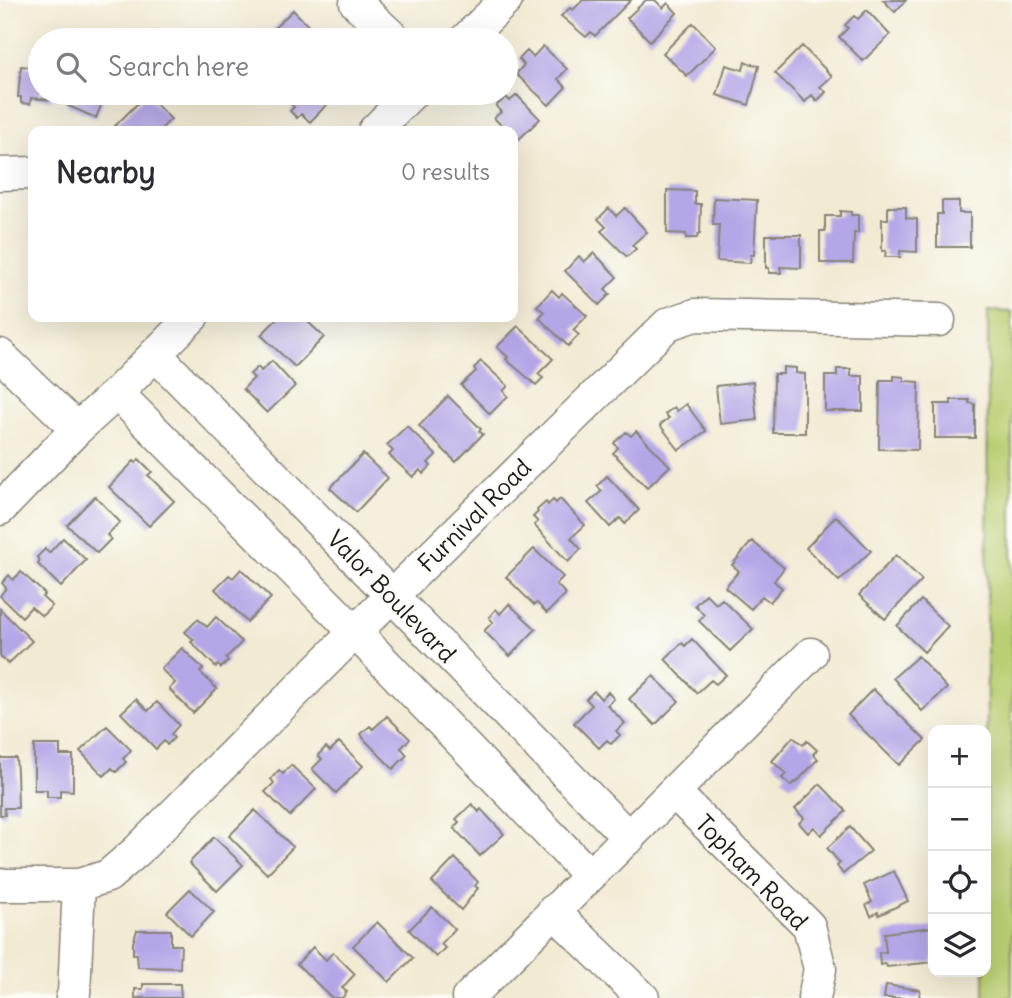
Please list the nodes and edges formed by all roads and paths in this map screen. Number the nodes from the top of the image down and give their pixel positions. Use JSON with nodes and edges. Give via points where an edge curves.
{"nodes":[{"id":1,"x":506,"y":0,"type":"edge"},
{"id":2,"x":356,"y":3,"type":"dead end"},
{"id":3,"x":383,"y":28,"type":"edge"},
{"id":4,"x":477,"y":28,"type":"edge"},
{"id":5,"x":400,"y":105,"type":"edge"},
{"id":6,"x":379,"y":126,"type":"edge"},
{"id":7,"x":28,"y":173,"type":"edge"},
{"id":8,"x":0,"y":174,"type":"edge"},
{"id":9,"x":939,"y":320,"type":"dead end"},
{"id":10,"x":187,"y":322,"type":"edge"},
{"id":11,"x":155,"y":354,"type":"junction"},
{"id":12,"x":0,"y":355,"type":"edge"},
{"id":13,"x":117,"y":393,"type":"junction"},
{"id":14,"x":77,"y":429,"type":"junction"},
{"id":15,"x":0,"y":509,"type":"edge"},
{"id":16,"x":393,"y":596,"type":"junction"},
{"id":17,"x":355,"y":632,"type":"junction"},
{"id":18,"x":811,"y":654,"type":"dead end"},
{"id":19,"x":675,"y":793,"type":"junction"},
{"id":20,"x":629,"y":838,"type":"junction"},
{"id":21,"x":589,"y":875,"type":"junction"},
{"id":22,"x":0,"y":885,"type":"edge"},
{"id":23,"x":79,"y":885,"type":"junction"},
{"id":24,"x":554,"y":911,"type":"junction"},
{"id":25,"x":72,"y":998,"type":"edge"},
{"id":26,"x":468,"y":998,"type":"edge"},
{"id":27,"x":643,"y":998,"type":"edge"},
{"id":28,"x":814,"y":998,"type":"edge"}],
"edges":[{"from":1,"to":4,"type":"street"},
{"from":2,"to":3,"type":"street"},
{"from":5,"to":6,"type":"street"},
{"from":7,"to":8,"type":"street"},
{"from":9,"to":16,"type":"street","name":"Furnival Road","via":[[695,315],[668,324]]},
{"from":10,"to":11,"type":"street"},
{"from":11,"to":13,"type":"street"},
{"from":11,"to":16,"type":"street","name":"Valor Boulevard"},
{"from":12,"to":14,"type":"street"},
{"from":13,"to":14,"type":"street"},
{"from":13,"to":17,"type":"street"},
{"from":14,"to":15,"type":"street"},
{"from":16,"to":17,"type":"street","name":"Furnival Road"},
{"from":16,"to":20,"type":"street","name":"Valor Boulevard"},
{"from":17,"to":21,"type":"street"},
{"from":17,"to":23,"type":"street","name":"Furnival Road","via":[[137,851],[108,876]]},
{"from":18,"to":19,"type":"street","name":"Topham Road"},
{"from":19,"to":20,"type":"street","name":"Topham Road"},
{"from":19,"to":28,"type":"street","name":"Topham Road","via":[[808,926],[820,969]]},
{"from":20,"to":21,"type":"street","name":"Topham Road"},
{"from":21,"to":24,"type":"street","name":"Topham Road"},
{"from":22,"to":23,"type":"street","name":"Furnival Road"},
{"from":23,"to":25,"type":"street"},
{"from":24,"to":26,"type":"street","name":"Topham Road"},
{"from":24,"to":27,"type":"street"}]}
